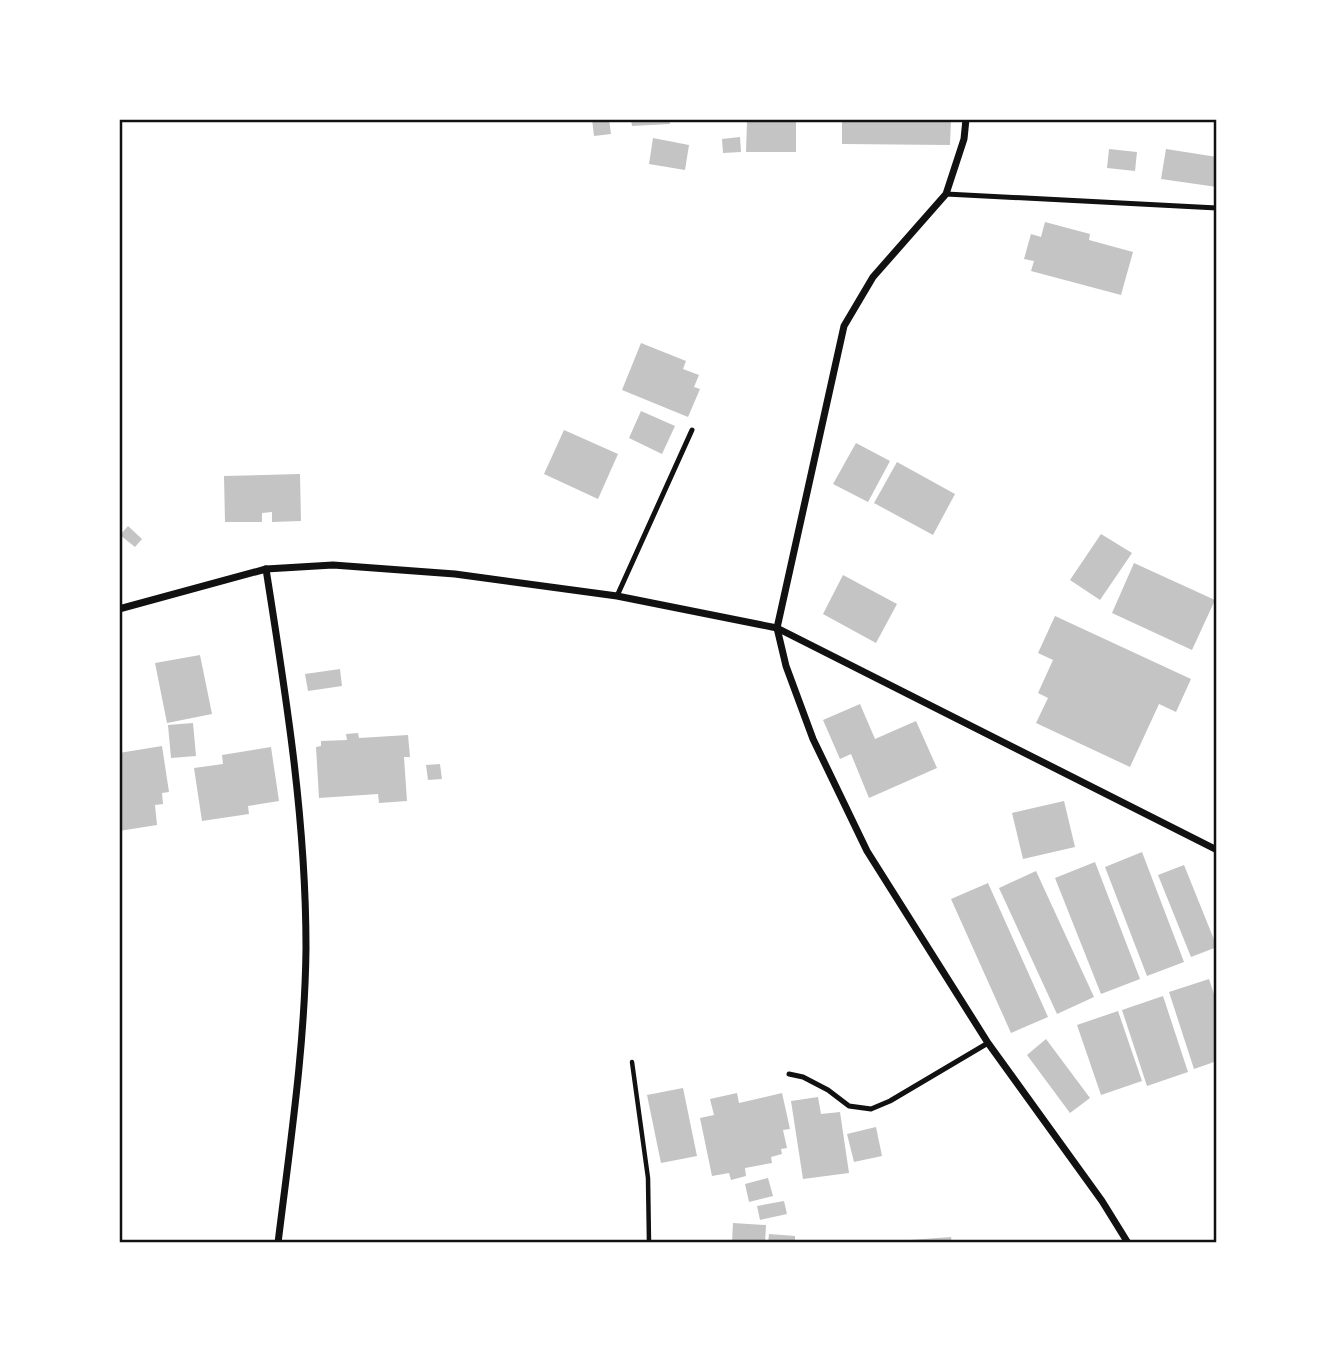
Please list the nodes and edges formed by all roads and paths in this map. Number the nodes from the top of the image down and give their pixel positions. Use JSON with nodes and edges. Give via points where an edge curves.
{"nodes":[{"id":1,"x":966,"y":119,"type":"edge"},
{"id":2,"x":946,"y":194,"type":"junction"},
{"id":3,"x":1217,"y":208,"type":"edge"},
{"id":4,"x":692,"y":430,"type":"dead end"},
{"id":5,"x":266,"y":569,"type":"junction"},
{"id":6,"x":617,"y":596,"type":"junction"},
{"id":7,"x":119,"y":609,"type":"edge"},
{"id":8,"x":777,"y":628,"type":"junction"},
{"id":9,"x":1217,"y":850,"type":"edge"},
{"id":10,"x":988,"y":1043,"type":"junction"},
{"id":11,"x":632,"y":1062,"type":"dead end"},
{"id":12,"x":789,"y":1074,"type":"dead end"},
{"id":13,"x":278,"y":1243,"type":"edge"},
{"id":14,"x":649,"y":1243,"type":"edge"},
{"id":15,"x":1128,"y":1243,"type":"edge"}],
"edges":[{"from":1,"to":2,"type":"street"},
{"from":2,"to":3,"type":"lane"},
{"from":2,"to":8,"type":"street","via":[[873,277],[844,326]]},
{"from":4,"to":6,"type":"lane"},
{"from":5,"to":6,"type":"street","via":[[333,565],[455,574]]},
{"from":5,"to":7,"type":"street"},
{"from":5,"to":13,"type":"street","via":[[302,828],[306,946],[296,1094]]},
{"from":6,"to":8,"type":"street"},
{"from":8,"to":9,"type":"street"},
{"from":8,"to":10,"type":"street","via":[[813,739],[867,851]]},
{"from":10,"to":12,"type":"lane","via":[[871,1109],[849,1107],[828,1090]]},
{"from":10,"to":15,"type":"street"},
{"from":11,"to":14,"type":"path","via":[[648,1178]]}]}
